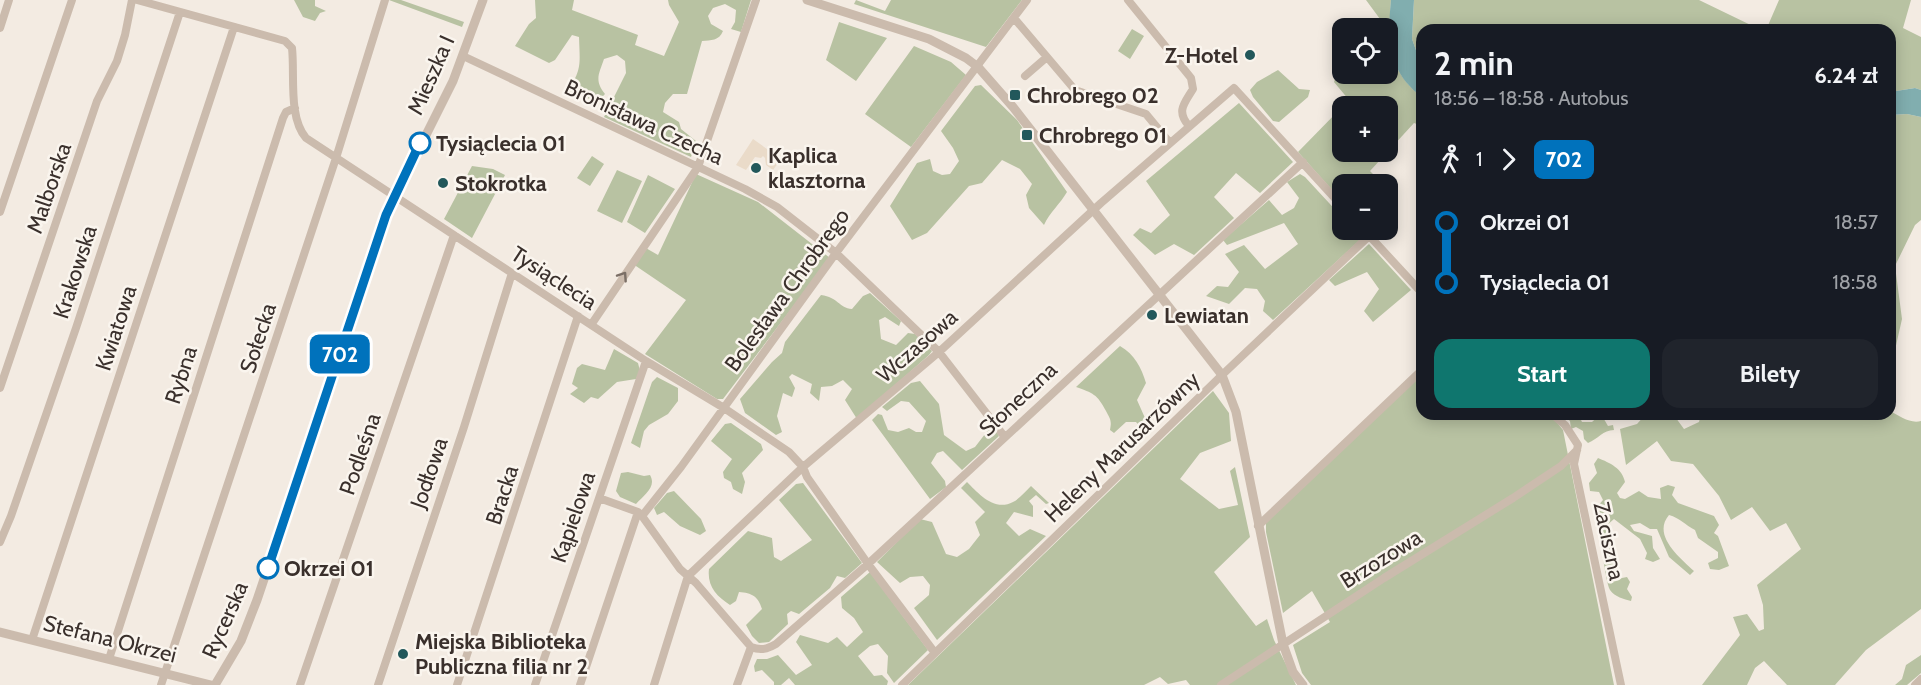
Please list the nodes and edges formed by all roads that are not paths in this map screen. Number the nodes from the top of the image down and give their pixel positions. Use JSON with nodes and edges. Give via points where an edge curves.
{"nodes":[{"id":1,"x":9,"y":0,"type":"edge"},
{"id":2,"x":72,"y":0,"type":"edge"},
{"id":3,"x":132,"y":0,"type":"edge"},
{"id":4,"x":137,"y":0,"type":"edge"},
{"id":5,"x":385,"y":0,"type":"edge"},
{"id":6,"x":483,"y":0,"type":"edge"},
{"id":7,"x":756,"y":0,"type":"edge"},
{"id":8,"x":807,"y":0,"type":"edge"},
{"id":9,"x":1027,"y":0,"type":"edge"},
{"id":10,"x":1128,"y":0,"type":"edge"},
{"id":11,"x":180,"y":12,"type":"junction"},
{"id":12,"x":1014,"y":18,"type":"junction"},
{"id":13,"x":234,"y":27,"type":"junction"},
{"id":14,"x":0,"y":28,"type":"edge"},
{"id":15,"x":462,"y":56,"type":"junction"},
{"id":16,"x":1047,"y":57,"type":"junction"},
{"id":17,"x":978,"y":67,"type":"junction"},
{"id":18,"x":1025,"y":76,"type":"dead end"},
{"id":19,"x":295,"y":108,"type":"junction"},
{"id":20,"x":1188,"y":125,"type":"junction"},
{"id":21,"x":1168,"y":141,"type":"junction"},
{"id":22,"x":336,"y":158,"type":"junction"},
{"id":23,"x":1303,"y":162,"type":"junction"},
{"id":24,"x":698,"y":167,"type":"junction"},
{"id":25,"x":1332,"y":195,"type":"edge"},
{"id":26,"x":394,"y":196,"type":"junction"},
{"id":27,"x":1093,"y":210,"type":"junction"},
{"id":28,"x":0,"y":212,"type":"edge"},
{"id":29,"x":454,"y":235,"type":"junction"},
{"id":30,"x":1358,"y":240,"type":"edge"},
{"id":31,"x":1373,"y":240,"type":"edge"},
{"id":32,"x":836,"y":253,"type":"junction"},
{"id":33,"x":512,"y":273,"type":"junction"},
{"id":34,"x":1416,"y":286,"type":"edge"},
{"id":35,"x":1159,"y":294,"type":"junction"},
{"id":36,"x":578,"y":316,"type":"junction"},
{"id":37,"x":591,"y":324,"type":"junction"},
{"id":38,"x":939,"y":351,"type":"junction"},
{"id":39,"x":646,"y":361,"type":"junction"},
{"id":40,"x":1222,"y":375,"type":"junction"},
{"id":41,"x":1416,"y":376,"type":"edge"},
{"id":42,"x":0,"y":388,"type":"edge"},
{"id":43,"x":724,"y":408,"type":"junction"},
{"id":44,"x":1558,"y":420,"type":"edge"},
{"id":45,"x":1004,"y":436,"type":"junction"},
{"id":46,"x":1577,"y":450,"type":"junction"},
{"id":47,"x":1574,"y":465,"type":"junction"},
{"id":48,"x":1561,"y":466,"type":"junction"},
{"id":49,"x":803,"y":467,"type":"junction"},
{"id":50,"x":599,"y":498,"type":"junction"},
{"id":51,"x":640,"y":514,"type":"junction"},
{"id":52,"x":1258,"y":526,"type":"junction"},
{"id":53,"x":0,"y":542,"type":"edge"},
{"id":54,"x":868,"y":564,"type":"junction"},
{"id":55,"x":688,"y":576,"type":"junction"},
{"id":56,"x":0,"y":632,"type":"edge"},
{"id":57,"x":32,"y":640,"type":"junction"},
{"id":58,"x":1283,"y":644,"type":"junction"},
{"id":59,"x":751,"y":647,"type":"junction"},
{"id":60,"x":934,"y":653,"type":"junction"},
{"id":61,"x":109,"y":659,"type":"junction"},
{"id":62,"x":164,"y":673,"type":"junction"},
{"id":63,"x":1921,"y":679,"type":"edge"},
{"id":64,"x":161,"y":685,"type":"edge"},
{"id":65,"x":213,"y":685,"type":"edge"},
{"id":66,"x":300,"y":685,"type":"edge"},
{"id":67,"x":378,"y":685,"type":"edge"},
{"id":68,"x":457,"y":685,"type":"edge"},
{"id":69,"x":535,"y":685,"type":"edge"},
{"id":70,"x":580,"y":685,"type":"edge"},
{"id":71,"x":654,"y":685,"type":"edge"},
{"id":72,"x":737,"y":685,"type":"edge"},
{"id":73,"x":902,"y":685,"type":"edge"},
{"id":74,"x":1221,"y":685,"type":"edge"},
{"id":75,"x":1304,"y":685,"type":"edge"},
{"id":76,"x":1621,"y":685,"type":"edge"},
{"id":77,"x":1915,"y":685,"type":"edge"}],
"edges":[{"from":1,"to":14,"type":"street"},
{"from":2,"to":28,"type":"street"},
{"from":3,"to":42,"type":"street","name":"Malborska","via":[[117,62],[98,101]]},
{"from":4,"to":11,"type":"street","name":"Tysiąclecia"},
{"from":5,"to":22,"type":"street","name":"Sołecka"},
{"from":6,"to":15,"type":"street","name":"Mieszka I"},
{"from":7,"to":24,"type":"street"},
{"from":8,"to":17,"type":"street","via":[[929,39]]},
{"from":9,"to":12,"type":"street","name":"Bolesława Chrobrego"},
{"from":10,"to":20,"type":"street","via":[[1191,78],[1193,89],[1181,110]]},
{"from":11,"to":13,"type":"street","name":"Tysiąclecia"},
{"from":11,"to":53,"type":"street","name":"Krakowska","via":[[76,328]]},
{"from":12,"to":16,"type":"street"},
{"from":12,"to":17,"type":"street","name":"Bolesława Chrobrego"},
{"from":13,"to":19,"type":"street","name":"Tysiąclecia","via":[[289,44]]},
{"from":13,"to":57,"type":"street","name":"Kwiatowa"},
{"from":15,"to":24,"type":"street","name":"Bronisława Czecha"},
{"from":15,"to":26,"type":"street","name":"Mieszka I"},
{"from":16,"to":18,"type":"street"},
{"from":16,"to":21,"type":"street","via":[[1075,90],[1146,114]]},
{"from":17,"to":27,"type":"street"},
{"from":17,"to":32,"type":"street","name":"Bolesława Chrobrego"},
{"from":19,"to":22,"type":"street","name":"Tysiąclecia","via":[[300,131]]},
{"from":19,"to":61,"type":"street","name":"Rybna","via":[[283,118]]},
{"from":20,"to":21,"type":"street","name":"Wczasowa"},
{"from":20,"to":23,"type":"street","name":"Wczasowa","via":[[1234,88]]},
{"from":21,"to":27,"type":"street","name":"Wczasowa"},
{"from":22,"to":26,"type":"street","name":"Tysiąclecia"},
{"from":22,"to":62,"type":"street","name":"Sołecka"},
{"from":23,"to":25,"type":"street"},
{"from":23,"to":35,"type":"street","name":"Słoneczna"},
{"from":24,"to":32,"type":"street","name":"Bronisława Czecha","via":[[777,207]]},
{"from":37,"to":24,"type":"street","one_way":true},
{"from":26,"to":29,"type":"street","name":"Tysiąclecia"},
{"from":26,"to":65,"type":"street","name":"Rycerska","via":[[257,600],[241,640]]},
{"from":27,"to":35,"type":"street"},
{"from":27,"to":38,"type":"street","name":"Wczasowa"},
{"from":29,"to":33,"type":"street","name":"Tysiąclecia"},
{"from":29,"to":66,"type":"street","name":"Podleśna"},
{"from":30,"to":40,"type":"street","name":"Heleny Marusarzówny"},
{"from":31,"to":34,"type":"street"},
{"from":32,"to":38,"type":"street","name":"Bronisława Czecha"},
{"from":32,"to":43,"type":"street","name":"Bolesława Chrobrego"},
{"from":33,"to":36,"type":"street","name":"Tysiąclecia"},
{"from":33,"to":67,"type":"street","name":"Jodłowa"},
{"from":35,"to":40,"type":"street"},
{"from":35,"to":45,"type":"street","name":"Słoneczna"},
{"from":36,"to":37,"type":"street","name":"Tysiąclecia"},
{"from":36,"to":68,"type":"street","name":"Bracka"},
{"from":37,"to":39,"type":"street","name":"Tysiąclecia"},
{"from":38,"to":45,"type":"street","name":"Bronisława Czecha"},
{"from":38,"to":49,"type":"street","name":"Wczasowa"},
{"from":39,"to":43,"type":"street","name":"Tysiąclecia"},
{"from":39,"to":50,"type":"street","name":"Kąpielowa"},
{"from":40,"to":52,"type":"street","via":[[1236,412]]},
{"from":40,"to":60,"type":"street","name":"Heleny Marusarzówny"},
{"from":41,"to":52,"type":"street"},
{"from":43,"to":49,"type":"street","name":"Tysiąclecia","via":[[789,452]]},
{"from":43,"to":51,"type":"street","name":"Bolesława Chrobrego"},
{"from":44,"to":46,"type":"street","via":[[1573,435]]},
{"from":45,"to":54,"type":"street","name":"Słoneczna"},
{"from":46,"to":47,"type":"street","name":"Zaciszna"},
{"from":46,"to":48,"type":"street","name":"Brzozowa"},
{"from":47,"to":48,"type":"street","name":"Brzozowa"},
{"from":47,"to":76,"type":"street","name":"Zaciszna"},
{"from":48,"to":58,"type":"street","name":"Brzozowa"},
{"from":49,"to":54,"type":"street","name":"Tysiąclecia"},
{"from":49,"to":55,"type":"street","name":"Wczasowa"},
{"from":50,"to":51,"type":"street"},
{"from":50,"to":69,"type":"street","name":"Kąpielowa"},
{"from":51,"to":55,"type":"street"},
{"from":51,"to":70,"type":"street","name":"Bolesława Chrobrego"},
{"from":52,"to":58,"type":"street"},
{"from":54,"to":59,"type":"street","name":"Słoneczna","via":[[776,644],[762,650]]},
{"from":54,"to":60,"type":"street","name":"Tysiąclecia"},
{"from":55,"to":59,"type":"street"},
{"from":55,"to":71,"type":"street"},
{"from":56,"to":57,"type":"street","name":"Stefana Okrzei"},
{"from":57,"to":61,"type":"street","name":"Stefana Okrzei"},
{"from":58,"to":74,"type":"street","name":"Brzozowa"},
{"from":58,"to":75,"type":"street","via":[[1293,672]]},
{"from":59,"to":72,"type":"street"},
{"from":60,"to":73,"type":"street","name":"Heleny Marusarzówny"},
{"from":61,"to":62,"type":"street","name":"Stefana Okrzei"},
{"from":62,"to":64,"type":"street","name":"Sołecka"},
{"from":62,"to":65,"type":"street","name":"Stefana Okrzei"},
{"from":63,"to":77,"type":"street"}]}
